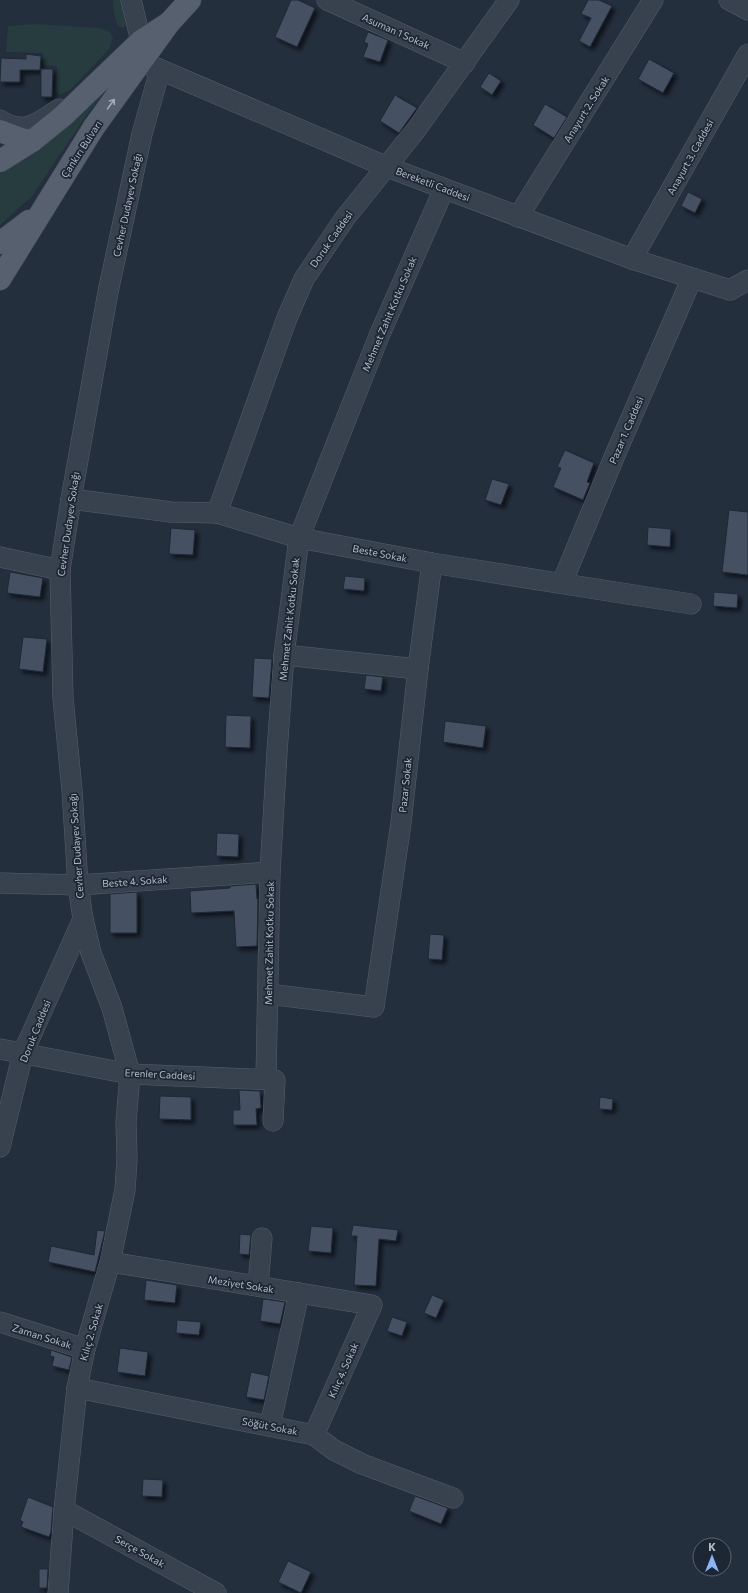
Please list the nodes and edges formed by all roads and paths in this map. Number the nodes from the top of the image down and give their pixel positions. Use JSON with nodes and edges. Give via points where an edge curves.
{"nodes":[{"id":1,"x":131,"y":0,"type":"edge"},
{"id":2,"x":190,"y":0,"type":"edge"},
{"id":3,"x":327,"y":0,"type":"edge"},
{"id":4,"x":509,"y":0,"type":"edge"},
{"id":5,"x":653,"y":0,"type":"edge"},
{"id":6,"x":729,"y":0,"type":"edge"},
{"id":7,"x":748,"y":10,"type":"edge"},
{"id":8,"x":146,"y":52,"type":"junction"},
{"id":9,"x":748,"y":54,"type":"edge"},
{"id":10,"x":465,"y":63,"type":"junction"},
{"id":11,"x":0,"y":120,"type":"edge"},
{"id":12,"x":0,"y":131,"type":"edge"},
{"id":13,"x":32,"y":140,"type":"junction"},
{"id":14,"x":0,"y":161,"type":"edge"},
{"id":15,"x":387,"y":167,"type":"junction"},
{"id":16,"x":444,"y":189,"type":"junction"},
{"id":17,"x":43,"y":210,"type":"junction"},
{"id":18,"x":518,"y":217,"type":"junction"},
{"id":19,"x":0,"y":244,"type":"edge"},
{"id":20,"x":632,"y":259,"type":"junction"},
{"id":21,"x":692,"y":278,"type":"junction"},
{"id":22,"x":0,"y":279,"type":"edge"},
{"id":23,"x":748,"y":280,"type":"edge"},
{"id":24,"x":71,"y":499,"type":"junction"},
{"id":25,"x":217,"y":513,"type":"junction"},
{"id":26,"x":299,"y":538,"type":"junction"},
{"id":27,"x":0,"y":557,"type":"edge"},
{"id":28,"x":432,"y":563,"type":"junction"},
{"id":29,"x":60,"y":570,"type":"junction"},
{"id":30,"x":562,"y":583,"type":"junction"},
{"id":31,"x":691,"y":604,"type":"dead end"},
{"id":32,"x":284,"y":654,"type":"junction"},
{"id":33,"x":418,"y":669,"type":"junction"},
{"id":34,"x":270,"y":872,"type":"junction"},
{"id":35,"x":0,"y":883,"type":"edge"},
{"id":36,"x":78,"y":885,"type":"junction"},
{"id":37,"x":83,"y":919,"type":"junction"},
{"id":38,"x":268,"y":994,"type":"junction"},
{"id":39,"x":0,"y":1049,"type":"edge"},
{"id":40,"x":23,"y":1053,"type":"junction"},
{"id":41,"x":130,"y":1074,"type":"junction"},
{"id":42,"x":271,"y":1079,"type":"junction"},
{"id":43,"x":273,"y":1121,"type":"dead end"},
{"id":44,"x":0,"y":1147,"type":"edge"},
{"id":45,"x":262,"y":1238,"type":"dead end"},
{"id":46,"x":110,"y":1262,"type":"junction"},
{"id":47,"x":258,"y":1286,"type":"junction"},
{"id":48,"x":299,"y":1293,"type":"junction"},
{"id":49,"x":372,"y":1305,"type":"joint"},
{"id":50,"x":0,"y":1322,"type":"edge"},
{"id":51,"x":85,"y":1349,"type":"junction"},
{"id":52,"x":77,"y":1388,"type":"junction"},
{"id":53,"x":270,"y":1426,"type":"junction"},
{"id":54,"x":314,"y":1435,"type":"junction"},
{"id":55,"x":453,"y":1498,"type":"dead end"},
{"id":56,"x":64,"y":1510,"type":"junction"},
{"id":57,"x":58,"y":1593,"type":"edge"},
{"id":58,"x":216,"y":1593,"type":"edge"}],
"edges":[{"from":1,"to":8,"type":"street"},
{"from":2,"to":8,"type":"main road","name":"Çankırı Bulvarı"},
{"from":3,"to":10,"type":"street","name":"Asuman 1 Sokak"},
{"from":4,"to":10,"type":"street","name":"Doruk Caddesi"},
{"from":5,"to":18,"type":"street","name":"Anayurt 2. Sokak"},
{"from":6,"to":7,"type":"street"},
{"from":8,"to":11,"type":"street","via":[[36,124],[18,129]]},
{"from":8,"to":13,"type":"main road","name":"Çankırı Bulvarı"},
{"from":8,"to":15,"type":"street","name":"Bereketli Caddesi"},
{"from":17,"to":8,"type":"main road","name":"Çankırı Bulvarı","one_way":true,"via":[[94,127]]},
{"from":8,"to":24,"type":"street","name":"Cevher Dudayev Sokağı","via":[[142,134],[108,292]]},
{"from":9,"to":20,"type":"street","name":"Anayurt 3. Caddesi"},
{"from":10,"to":15,"type":"street","name":"Doruk Caddesi"},
{"from":12,"to":13,"type":"main road","via":[[21,139]]},
{"from":13,"to":14,"type":"main road","name":"Çankırı Bulvarı"},
{"from":15,"to":16,"type":"street","name":"Bereketli Caddesi"},
{"from":15,"to":25,"type":"street","name":"Doruk Caddesi","via":[[345,218],[304,279],[287,318]]},
{"from":16,"to":18,"type":"street","name":"Bereketli Caddesi"},
{"from":16,"to":26,"type":"street","name":"Mehmet Zahit Kotku Sokak","via":[[379,336]]},
{"from":17,"to":19,"type":"main road"},
{"from":17,"to":22,"type":"main road","name":"Çankırı Bulvarı"},
{"from":18,"to":20,"type":"street","name":"Bereketli Caddesi"},
{"from":20,"to":21,"type":"street","name":"Bereketli Caddesi"},
{"from":21,"to":23,"type":"street","name":"Bereketli Caddesi","via":[[730,290]]},
{"from":21,"to":30,"type":"street","name":"Pazar 1. Caddesi"},
{"from":24,"to":25,"type":"street","name":"Beste Sokak","via":[[171,512]]},
{"from":24,"to":29,"type":"street","name":"Cevher Dudayev Sokağı"},
{"from":25,"to":26,"type":"street","name":"Beste Sokak"},
{"from":26,"to":28,"type":"street","name":"Beste Sokak"},
{"from":26,"to":32,"type":"street","name":"Mehmet Zahit Kotku Sokak"},
{"from":27,"to":29,"type":"street"},
{"from":28,"to":30,"type":"street","name":"Beste Sokak"},
{"from":28,"to":33,"type":"street","name":"Pazar Sokak"},
{"from":29,"to":36,"type":"street","name":"Cevher Dudayev Sokağı","via":[[63,698]]},
{"from":30,"to":31,"type":"street","name":"Beste Sokak"},
{"from":32,"to":33,"type":"street"},
{"from":32,"to":34,"type":"street","name":"Mehmet Zahit Kotku Sokak"},
{"from":33,"to":38,"type":"street","name":"Pazar Sokak","via":[[401,823],[374,1007]]},
{"from":34,"to":36,"type":"street","name":"Beste 4. Sokak"},
{"from":34,"to":38,"type":"street","name":"Mehmet Zahit Kotku Sokak"},
{"from":35,"to":36,"type":"street","name":"Beste 4. Sokak"},
{"from":36,"to":37,"type":"street","name":"Cevher Dudayev Sokağı"},
{"from":37,"to":40,"type":"street","name":"Doruk Caddesi"},
{"from":37,"to":41,"type":"street","name":"Cevher Dudayev Sokağı","via":[[90,953],[112,1008]]},
{"from":38,"to":42,"type":"street","name":"Mehmet Zahit Kotku Sokak"},
{"from":39,"to":40,"type":"street","name":"Erenler Caddesi"},
{"from":40,"to":41,"type":"street","name":"Erenler Caddesi"},
{"from":40,"to":44,"type":"street","name":"Doruk Caddesi"},
{"from":41,"to":42,"type":"street","name":"Erenler Caddesi"},
{"from":41,"to":46,"type":"street","name":"Kılıç 2. Sokak","via":[[125,1190]]},
{"from":42,"to":43,"type":"street","name":"Mehmet Zahit Kotku Sokak"},
{"from":45,"to":47,"type":"street"},
{"from":46,"to":47,"type":"street","name":"Meziyet Sokak"},
{"from":46,"to":51,"type":"street","name":"Kılıç 2. Sokak"},
{"from":47,"to":48,"type":"street","name":"Meziyet Sokak"},
{"from":48,"to":49,"type":"street","name":"Meziyet Sokak"},
{"from":48,"to":53,"type":"street"},
{"from":49,"to":54,"type":"street","name":"Kılıç 4. Sokak"},
{"from":50,"to":51,"type":"street","name":"Zaman Sokak"},
{"from":51,"to":52,"type":"street","name":"Kılıç 2. Sokak"},
{"from":52,"to":53,"type":"street","name":"Söğüt Sokak"},
{"from":52,"to":56,"type":"street","name":"Kılıç 2. Sokak"},
{"from":53,"to":54,"type":"street","name":"Söğüt Sokak"},
{"from":54,"to":55,"type":"street","name":"Söğüt Sokak","via":[[334,1450],[362,1464]]},
{"from":56,"to":57,"type":"street","name":"Kılıç 2. Sokak"},
{"from":56,"to":58,"type":"street","name":"Serçe Sokak"}]}
